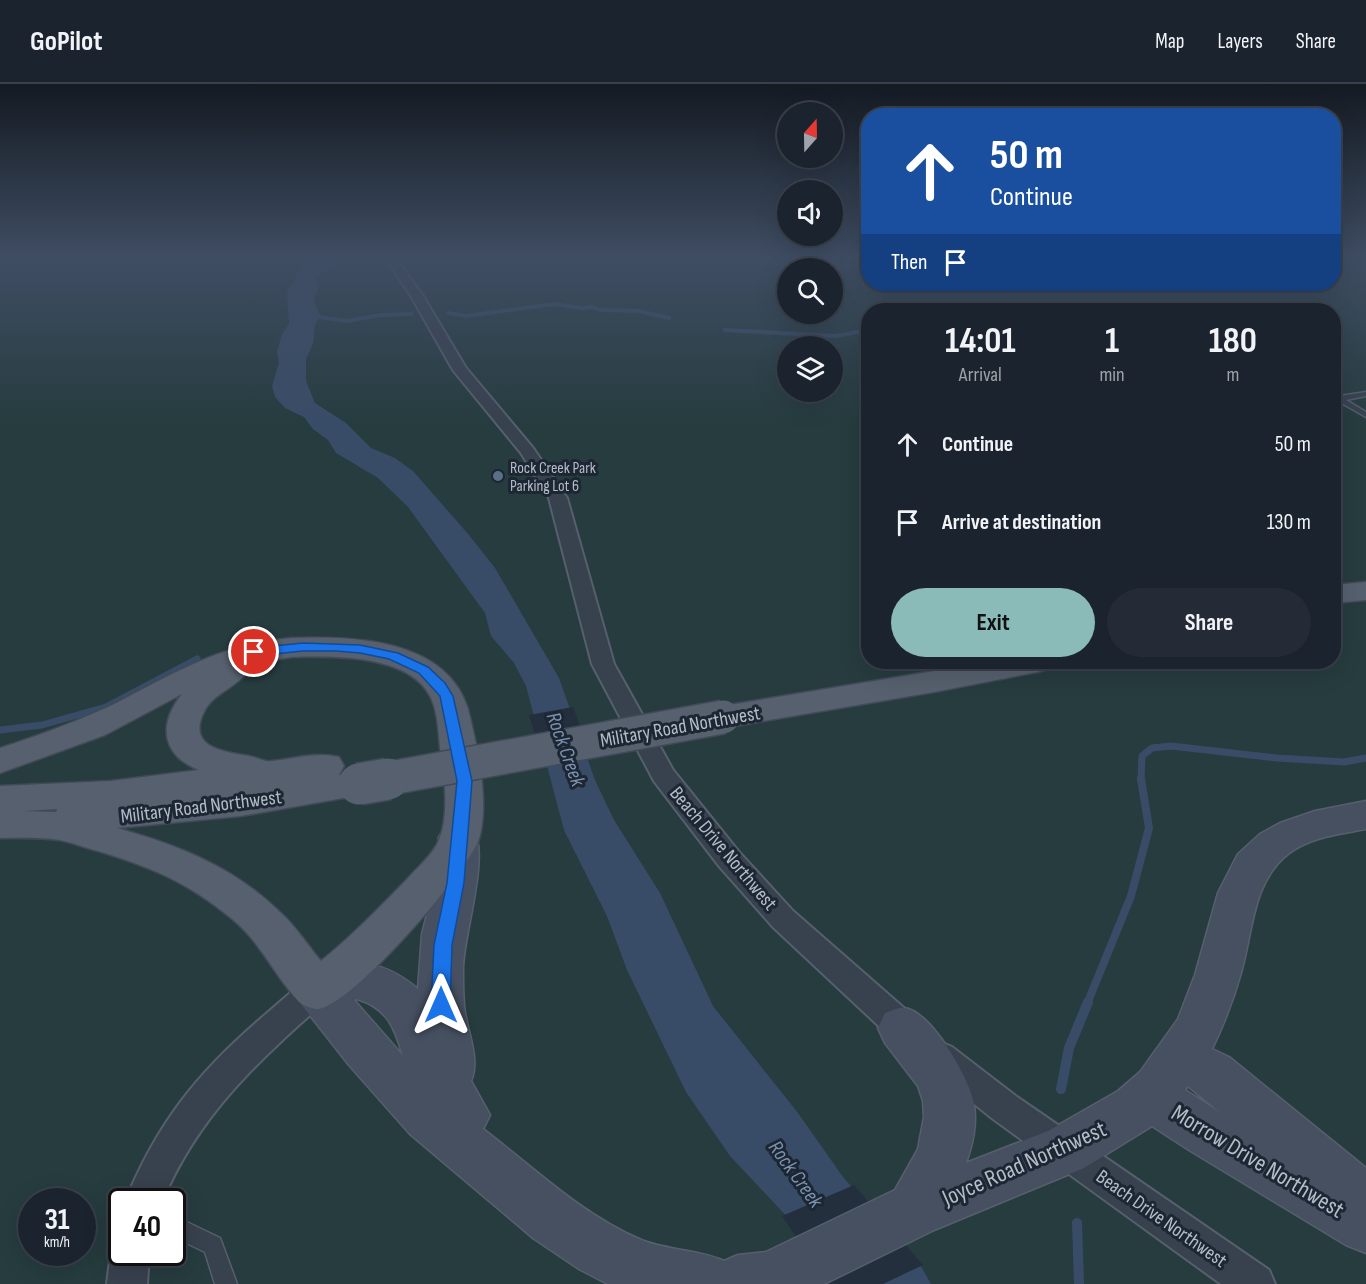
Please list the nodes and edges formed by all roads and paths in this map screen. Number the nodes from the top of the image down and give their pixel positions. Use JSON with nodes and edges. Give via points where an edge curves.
{"nodes":[{"id":1,"x":426,"y":312,"type":"edge"},
{"id":2,"x":1366,"y":393,"type":"edge"},
{"id":3,"x":1366,"y":415,"type":"edge"},
{"id":4,"x":1366,"y":591,"type":"edge"},
{"id":5,"x":1341,"y":593,"type":"edge"},
{"id":6,"x":1366,"y":609,"type":"edge"},
{"id":7,"x":1341,"y":611,"type":"edge"},
{"id":8,"x":303,"y":647,"type":"junction"},
{"id":9,"x":899,"y":669,"type":"edge"},
{"id":10,"x":1002,"y":669,"type":"edge"},
{"id":11,"x":718,"y":707,"type":"junction"},
{"id":12,"x":0,"y":761,"type":"edge"},
{"id":13,"x":292,"y":772,"type":"junction"},
{"id":14,"x":358,"y":773,"type":"junction"},
{"id":15,"x":0,"y":800,"type":"edge"},
{"id":16,"x":1366,"y":815,"type":"edge"},
{"id":17,"x":0,"y":824,"type":"edge"},
{"id":18,"x":459,"y":837,"type":"junction"},
{"id":19,"x":317,"y":990,"type":"junction"},
{"id":20,"x":902,"y":1028,"type":"junction"},
{"id":21,"x":1164,"y":1077,"type":"junction"},
{"id":22,"x":464,"y":1115,"type":"junction"},
{"id":23,"x":1065,"y":1150,"type":"junction"},
{"id":24,"x":494,"y":1171,"type":"junction"},
{"id":25,"x":148,"y":1188,"type":"edge"},
{"id":26,"x":1366,"y":1202,"type":"edge"},
{"id":27,"x":915,"y":1210,"type":"junction"},
{"id":28,"x":1366,"y":1225,"type":"edge"},
{"id":29,"x":186,"y":1232,"type":"edge"},
{"id":30,"x":129,"y":1266,"type":"edge"},
{"id":31,"x":761,"y":1279,"type":"edge"},
{"id":32,"x":127,"y":1284,"type":"edge"},
{"id":33,"x":226,"y":1284,"type":"edge"},
{"id":34,"x":710,"y":1284,"type":"edge"},
{"id":35,"x":1255,"y":1284,"type":"edge"}],
"edges":[{"from":1,"to":20,"type":"street","name":"Beach Drive Northwest","via":[[460,370],[527,451],[558,498],[603,664],[654,761],[754,888],[798,934]]},
{"from":2,"to":3,"type":"lane","via":[[1342,401]]},
{"from":4,"to":5,"type":"main road"},
{"from":6,"to":7,"type":"main road"},
{"from":8,"to":12,"type":"main road","via":[[254,652],[212,665],[94,727]]},
{"from":8,"to":13,"type":"main road","via":[[243,667],[210,685],[188,708],[183,726],[188,745],[206,759]]},
{"from":8,"to":18,"type":"main road","via":[[360,649],[393,656],[423,670],[441,686],[450,706],[464,781]]},
{"from":9,"to":11,"type":"main road","name":"Military Road Northwest"},
{"from":10,"to":11,"type":"main road","name":"Military Road Northwest","via":[[934,682]]},
{"from":11,"to":14,"type":"main road","name":"Military Road Northwest","bridge":true},
{"from":13,"to":14,"type":"main road","name":"Military Road Northwest"},
{"from":13,"to":15,"type":"main road","name":"Military Road Northwest","via":[[111,794]]},
{"from":14,"to":17,"type":"main road","name":"Military Road Northwest","via":[[179,810]]},
{"from":16,"to":21,"type":"street","name":"Joyce Road Northwest","via":[[1294,833],[1274,844],[1252,866],[1239,893],[1218,975],[1201,1021]]},
{"from":17,"to":19,"type":"main road","via":[[59,826],[157,854],[199,873],[248,907]]},
{"from":18,"to":19,"type":"main road","via":[[448,860],[399,916]]},
{"from":18,"to":22,"type":"street","via":[[456,883],[443,945],[441,997],[446,1047]]},
{"from":19,"to":22,"type":"street","via":[[357,980],[379,986],[394,996],[417,1023],[428,1059]]},
{"from":19,"to":24,"type":"street","via":[[417,1105]]},
{"from":19,"to":25,"type":"street","via":[[239,1055],[202,1098],[173,1137]]},
{"from":20,"to":23,"type":"street","name":"Beach Drive Northwest"},
{"from":20,"to":27,"type":"street","via":[[943,1082],[950,1105],[951,1119],[938,1169]]},
{"from":21,"to":23,"type":"street","name":"Joyce Road Northwest","via":[[1116,1122]]},
{"from":21,"to":26,"type":"street","name":"Morrow Drive Northwest","via":[[1212,1073]]},
{"from":21,"to":28,"type":"street","name":"Morrow Drive Northwest","via":[[1207,1133]]},
{"from":22,"to":24,"type":"street"},
{"from":23,"to":27,"type":"street","name":"Joyce Road Northwest"},
{"from":23,"to":35,"type":"street","name":"Beach Drive Northwest"},
{"from":24,"to":34,"type":"street","via":[[561,1225],[612,1257],[672,1278]]},
{"from":27,"to":31,"type":"street","name":"Joyce Road Northwest"},
{"from":29,"to":33,"type":"lane","via":[[213,1245]]},
{"from":30,"to":32,"type":"street"}]}
